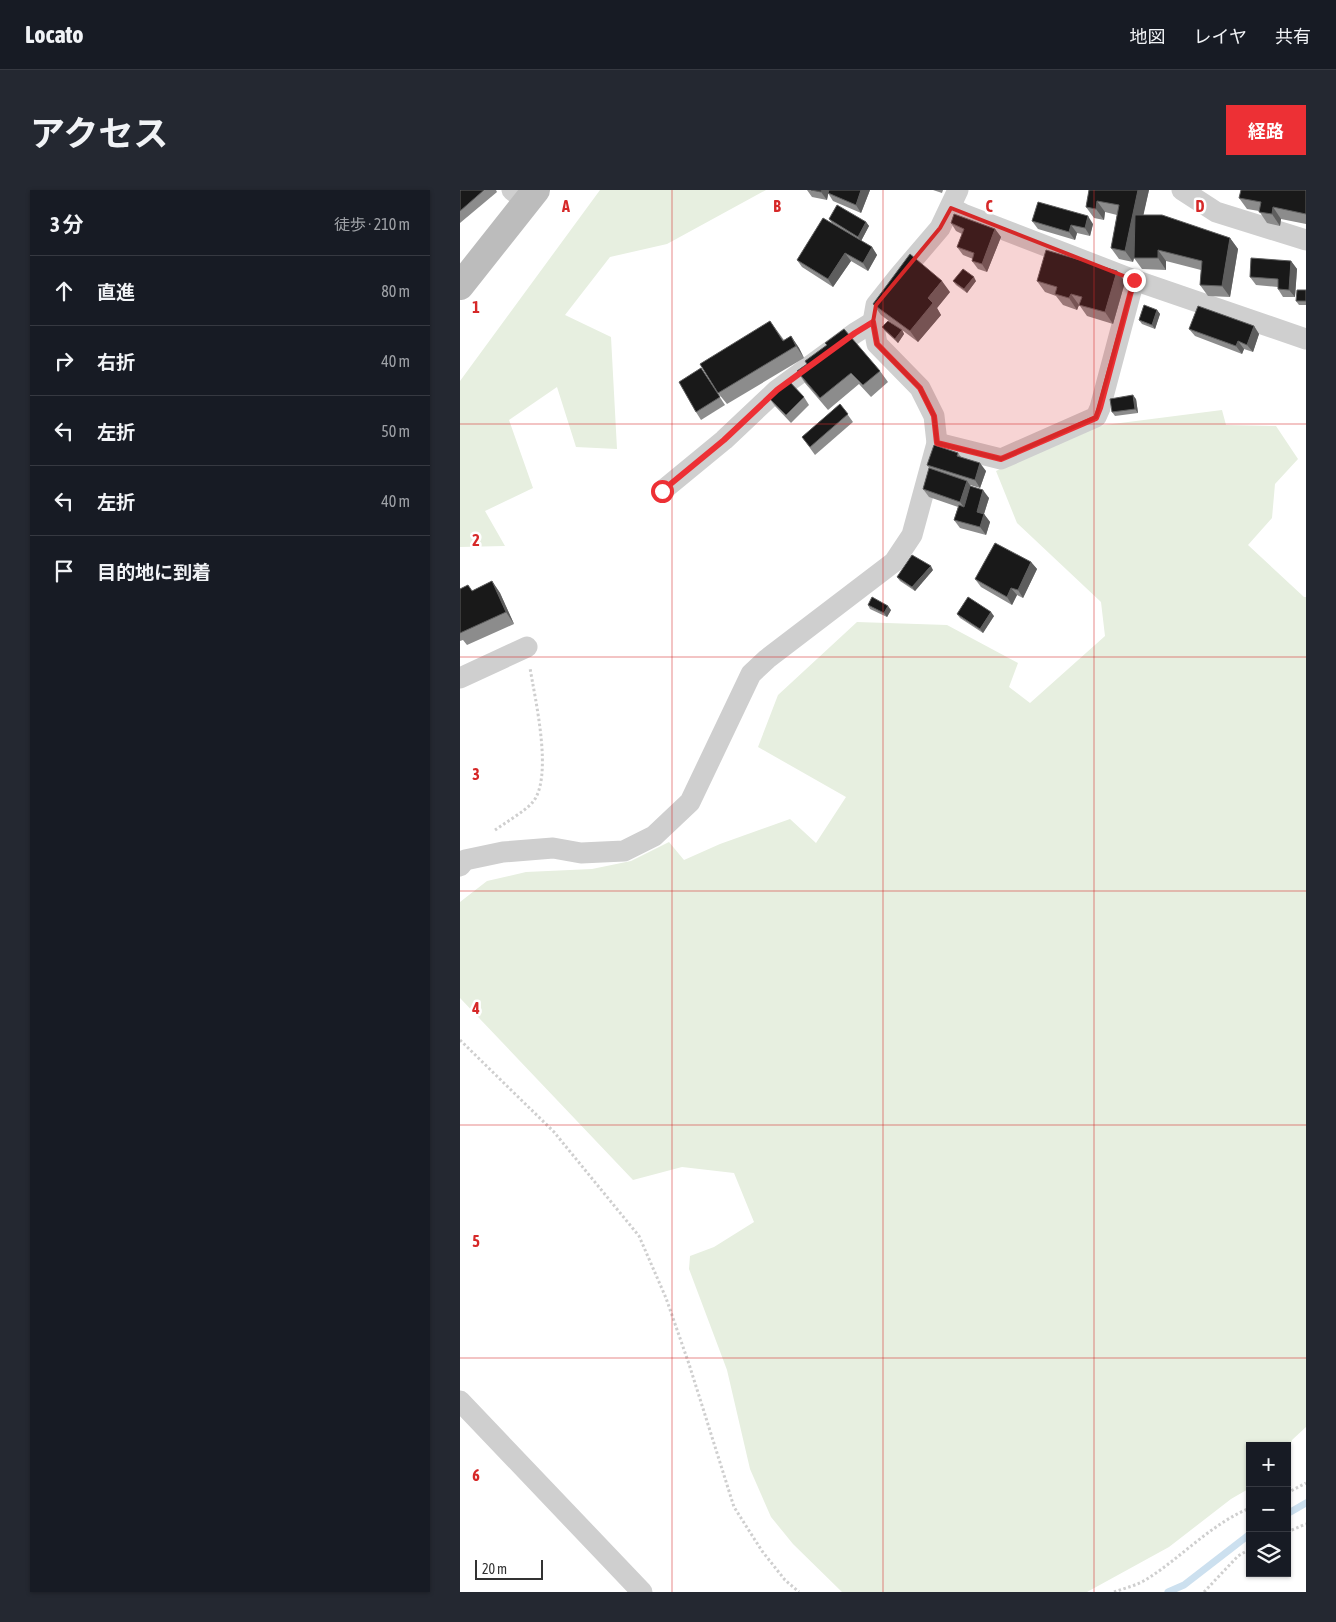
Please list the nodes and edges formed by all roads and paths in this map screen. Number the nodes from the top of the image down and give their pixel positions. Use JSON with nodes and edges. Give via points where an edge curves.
{"nodes":[{"id":1,"x":1182,"y":190,"type":"edge"},
{"id":2,"x":525,"y":194,"type":"edge"},
{"id":3,"x":955,"y":199,"type":"edge"},
{"id":4,"x":1306,"y":240,"type":"edge"},
{"id":5,"x":1134,"y":280,"type":"junction"},
{"id":6,"x":460,"y":286,"type":"edge"},
{"id":7,"x":873,"y":322,"type":"junction"},
{"id":8,"x":1306,"y":339,"type":"edge"},
{"id":9,"x":937,"y":443,"type":"junction"},
{"id":10,"x":662,"y":491,"type":"dead end"},
{"id":11,"x":527,"y":647,"type":"joint"},
{"id":12,"x":460,"y":678,"type":"edge"},
{"id":13,"x":463,"y":863,"type":"edge"},
{"id":14,"x":460,"y":1040,"type":"edge"},
{"id":15,"x":460,"y":1401,"type":"edge"},
{"id":16,"x":1306,"y":1483,"type":"edge"},
{"id":17,"x":1291,"y":1491,"type":"edge"},
{"id":18,"x":1246,"y":1510,"type":"edge"},
{"id":19,"x":1306,"y":1524,"type":"edge"},
{"id":20,"x":1291,"y":1530,"type":"edge"},
{"id":21,"x":1246,"y":1551,"type":"edge"},
{"id":22,"x":642,"y":1592,"type":"edge"},
{"id":23,"x":799,"y":1592,"type":"edge"},
{"id":24,"x":1114,"y":1592,"type":"edge"},
{"id":25,"x":1204,"y":1592,"type":"edge"}],
"edges":[{"from":1,"to":4,"type":"street","via":[[1216,212]]},
{"from":2,"to":6,"type":"main road"},
{"from":3,"to":5,"type":"street","via":[[963,214]]},
{"from":3,"to":7,"type":"street","via":[[940,228],[876,305]]},
{"from":5,"to":8,"type":"street"},
{"from":5,"to":9,"type":"street","via":[[1096,418],[1001,459]]},
{"from":7,"to":9,"type":"street","via":[[877,344],[920,388],[934,416]]},
{"from":7,"to":10,"type":"street","via":[[777,390],[724,440]]},
{"from":9,"to":13,"type":"street","via":[[912,535],[894,562],[751,674],[690,802],[654,836],[624,851],[582,853],[553,848],[504,852]]},
{"from":11,"to":12,"type":"street"},
{"from":11,"to":13,"type":"path","via":[[543,752],[541,784],[533,803],[476,844]]},
{"from":14,"to":23,"type":"path","via":[[554,1132],[639,1236],[666,1298],[734,1507],[762,1551]]},
{"from":15,"to":22,"type":"street"},
{"from":16,"to":17,"type":"path"},
{"from":18,"to":24,"type":"path","via":[[1188,1547],[1146,1580]]},
{"from":19,"to":20,"type":"path"},
{"from":21,"to":25,"type":"path"}]}
